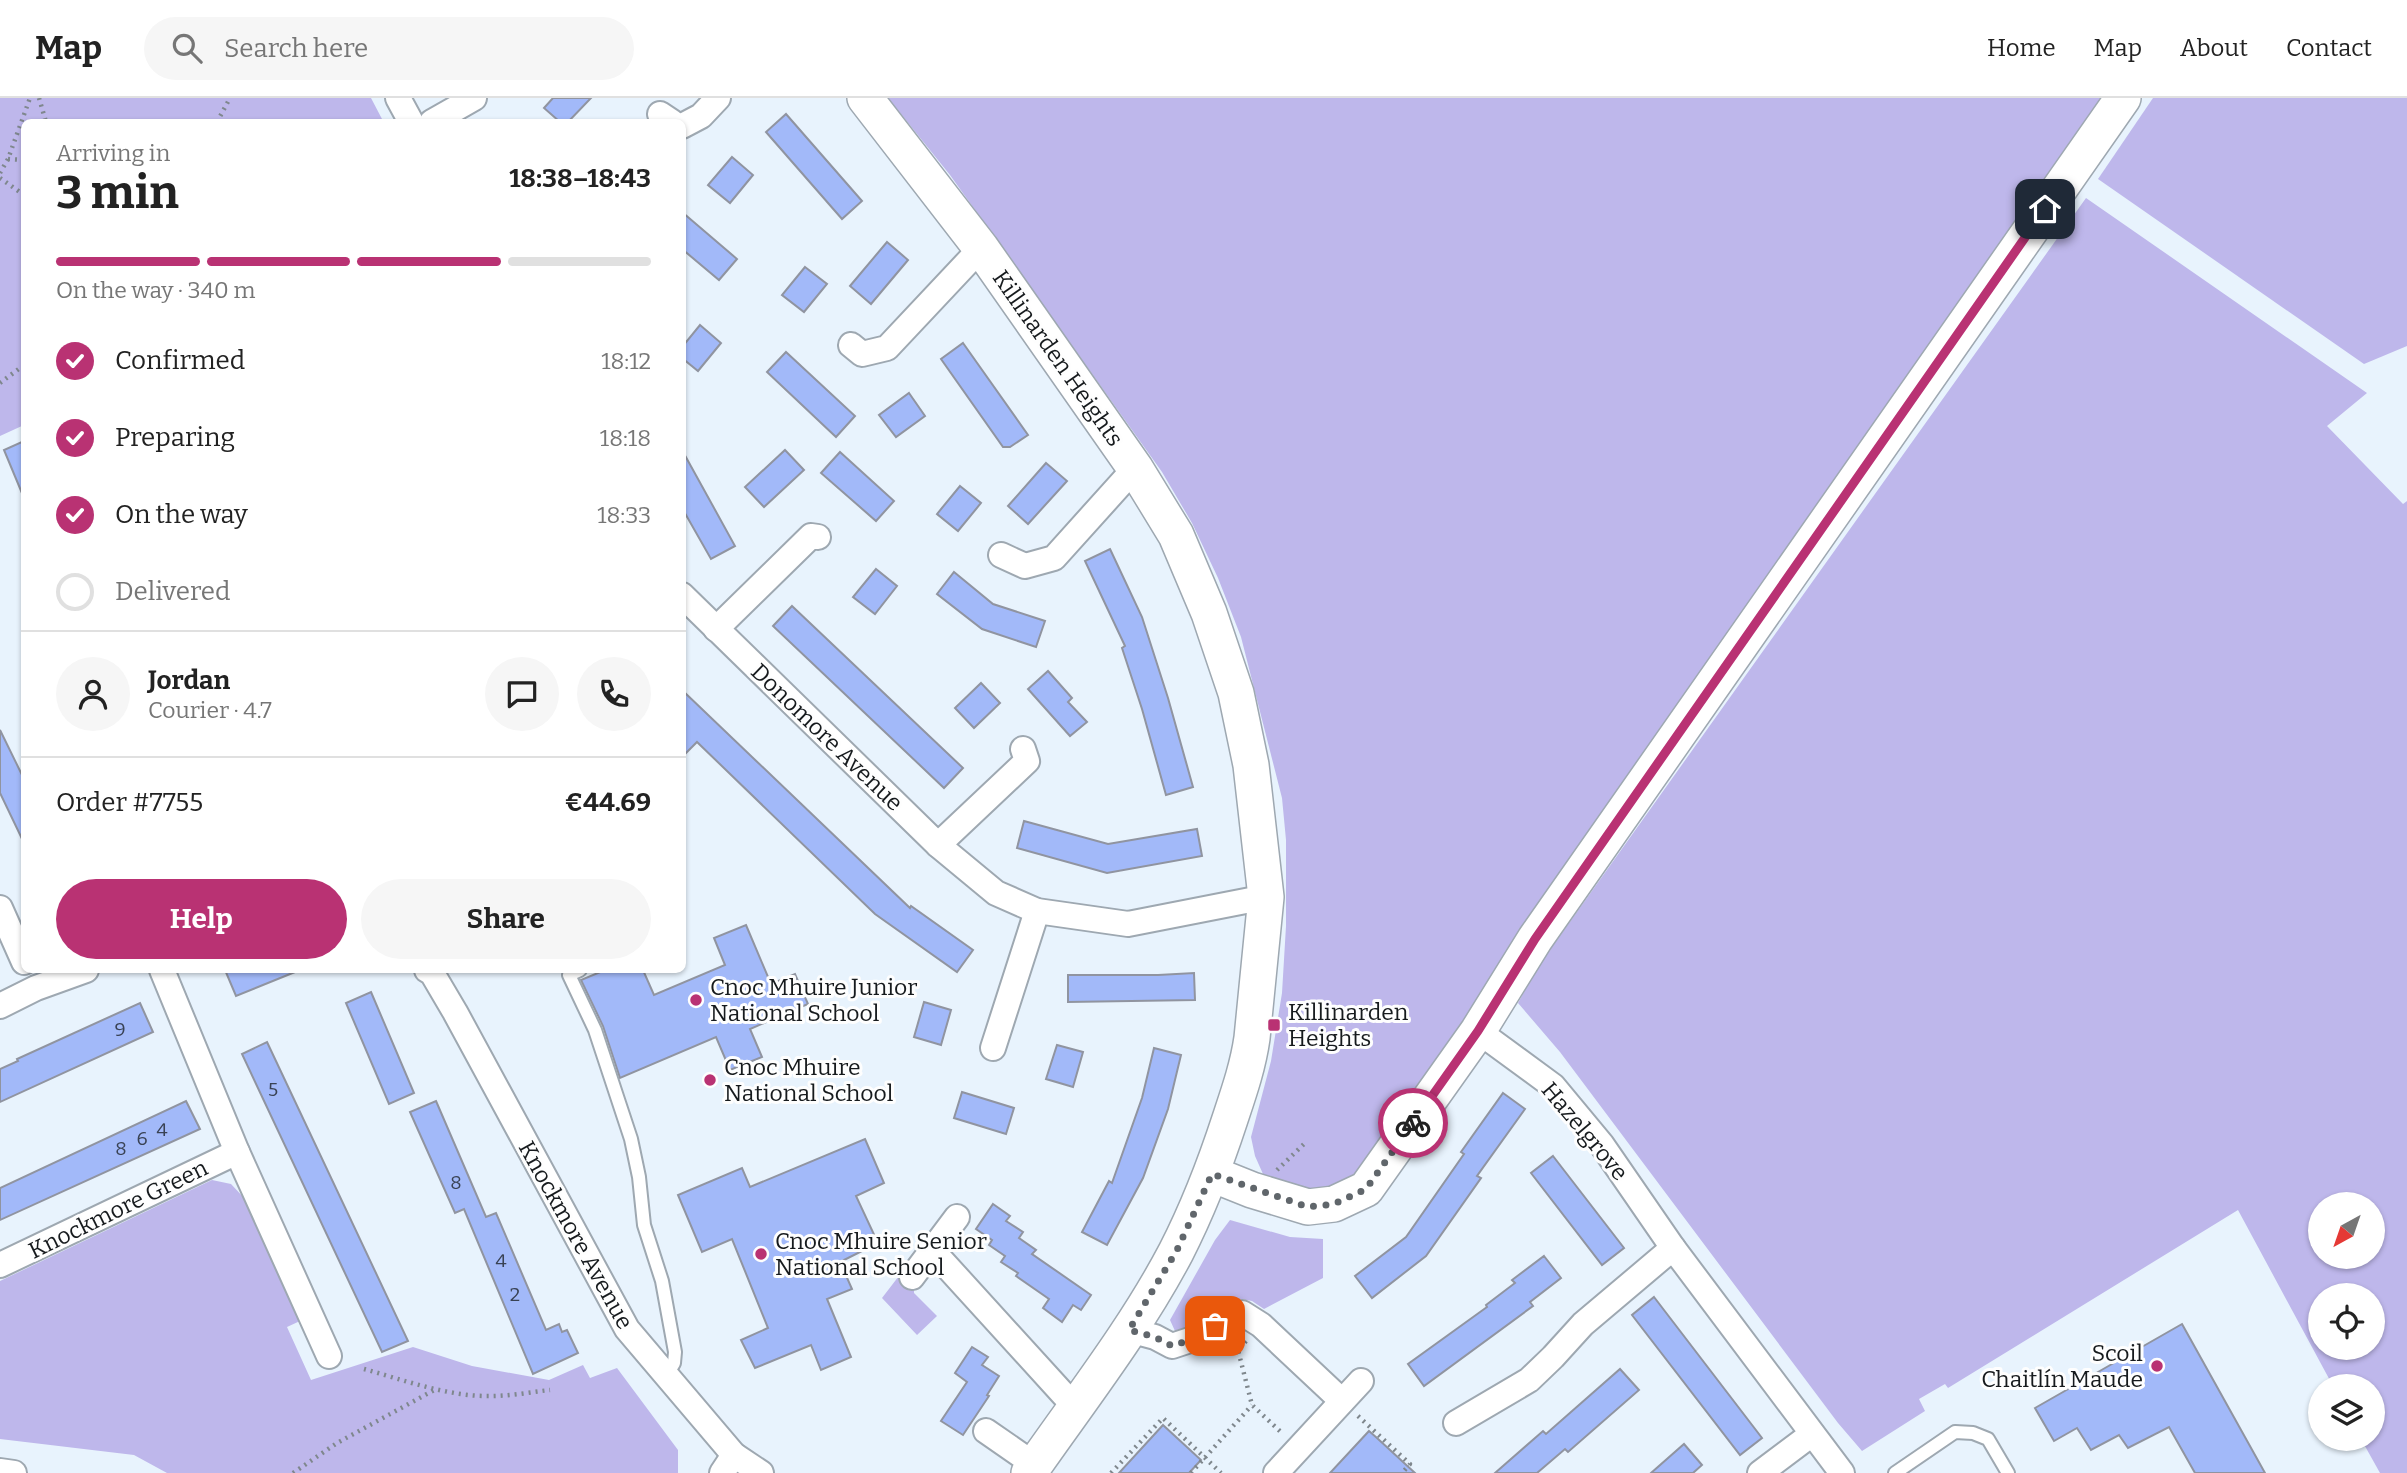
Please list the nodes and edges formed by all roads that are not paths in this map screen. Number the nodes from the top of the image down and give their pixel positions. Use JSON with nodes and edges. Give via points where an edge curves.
{"nodes":[{"id":1,"x":397,"y":98,"type":"edge"},
{"id":2,"x":474,"y":98,"type":"edge"},
{"id":3,"x":718,"y":98,"type":"edge"},
{"id":4,"x":865,"y":98,"type":"edge"},
{"id":5,"x":2123,"y":98,"type":"edge"},
{"id":6,"x":409,"y":119,"type":"edge"},
{"id":7,"x":437,"y":119,"type":"edge"},
{"id":8,"x":686,"y":124,"type":"edge"},
{"id":9,"x":981,"y":248,"type":"junction"},
{"id":10,"x":851,"y":345,"type":"dead end"},
{"id":11,"x":1135,"y":468,"type":"junction"},
{"id":12,"x":818,"y":537,"type":"dead end"},
{"id":13,"x":1001,"y":555,"type":"dead end"},
{"id":14,"x":686,"y":599,"type":"edge"},
{"id":15,"x":716,"y":629,"type":"junction"},
{"id":16,"x":1023,"y":749,"type":"dead end"},
{"id":17,"x":938,"y":845,"type":"junction"},
{"id":18,"x":1266,"y":897,"type":"junction"},
{"id":19,"x":0,"y":908,"type":"edge"},
{"id":20,"x":1037,"y":911,"type":"junction"},
{"id":21,"x":21,"y":955,"type":"edge"},
{"id":22,"x":68,"y":973,"type":"edge"},
{"id":23,"x":163,"y":973,"type":"edge"},
{"id":24,"x":432,"y":973,"type":"edge"},
{"id":25,"x":573,"y":973,"type":"edge"},
{"id":26,"x":32,"y":979,"type":"edge"},
{"id":27,"x":0,"y":1006,"type":"edge"},
{"id":28,"x":1478,"y":1031,"type":"junction"},
{"id":29,"x":993,"y":1048,"type":"dead end"},
{"id":30,"x":237,"y":1152,"type":"junction"},
{"id":31,"x":1212,"y":1174,"type":"junction"},
{"id":32,"x":957,"y":1217,"type":"dead end"},
{"id":33,"x":1673,"y":1248,"type":"junction"},
{"id":34,"x":932,"y":1250,"type":"junction"},
{"id":35,"x":0,"y":1265,"type":"edge"},
{"id":36,"x":912,"y":1277,"type":"dead end"},
{"id":37,"x":1129,"y":1330,"type":"junction"},
{"id":38,"x":329,"y":1356,"type":"dead end"},
{"id":39,"x":666,"y":1376,"type":"junction"},
{"id":40,"x":1361,"y":1381,"type":"dead end"},
{"id":41,"x":1342,"y":1401,"type":"junction"},
{"id":42,"x":1077,"y":1405,"type":"junction"},
{"id":43,"x":1456,"y":1423,"type":"dead end"},
{"id":44,"x":986,"y":1430,"type":"dead end"},
{"id":45,"x":1812,"y":1434,"type":"junction"},
{"id":46,"x":728,"y":1464,"type":"edge"},
{"id":47,"x":1032,"y":1469,"type":"edge"},
{"id":48,"x":0,"y":1471,"type":"edge"},
{"id":49,"x":14,"y":1473,"type":"edge"},
{"id":50,"x":761,"y":1473,"type":"edge"},
{"id":51,"x":1276,"y":1473,"type":"edge"},
{"id":52,"x":1760,"y":1473,"type":"edge"},
{"id":53,"x":1842,"y":1473,"type":"edge"},
{"id":54,"x":1895,"y":1473,"type":"edge"},
{"id":55,"x":2008,"y":1473,"type":"edge"}],
"edges":[{"from":1,"to":6,"type":"street"},
{"from":2,"to":7,"type":"street"},
{"from":3,"to":8,"type":"street"},
{"from":4,"to":9,"type":"street","name":"Killinarden Heights"},
{"from":5,"to":28,"type":"street","via":[[1535,939]]},
{"from":9,"to":10,"type":"street","name":"Killinarden Heights","via":[[887,348],[862,354]]},
{"from":9,"to":11,"type":"street","name":"Killinarden Heights"},
{"from":11,"to":13,"type":"street","name":"Killinarden Heights","via":[[1054,558],[1025,566]]},
{"from":11,"to":18,"type":"street","name":"Killinarden Heights","via":[[1176,535],[1236,693],[1251,765]]},
{"from":12,"to":15,"type":"street","via":[[811,536]]},
{"from":14,"to":15,"type":"street","name":"Donomore Avenue"},
{"from":15,"to":17,"type":"street","name":"Donomore Avenue"},
{"from":16,"to":17,"type":"street","via":[[1027,761]]},
{"from":17,"to":20,"type":"street","name":"Donomore Avenue","via":[[996,893]]},
{"from":18,"to":20,"type":"street","name":"Donomore Avenue","via":[[1128,924]]},
{"from":18,"to":31,"type":"street","name":"Killinarden Heights","via":[[1249,1059]]},
{"from":19,"to":21,"type":"street"},
{"from":20,"to":29,"type":"street"},
{"from":22,"to":26,"type":"street"},
{"from":23,"to":30,"type":"street","name":"Knockmore Green"},
{"from":24,"to":39,"type":"street","name":"Knockmore Avenue","via":[[627,1329]]},
{"from":25,"to":39,"type":"lane","via":[[569,975],[596,1030],[631,1139],[644,1225],[662,1282],[675,1352]]},
{"from":26,"to":27,"type":"street"},
{"from":28,"to":31,"type":"street","via":[[1366,1189],[1334,1204],[1308,1207]]},
{"from":28,"to":33,"type":"street","name":"Hazelgrove","via":[[1553,1086],[1602,1145]]},
{"from":30,"to":35,"type":"street","name":"Knockmore Green"},
{"from":30,"to":38,"type":"street","name":"Knockmore Green"},
{"from":31,"to":37,"type":"street","name":"Killinarden Heights","via":[[1177,1250]]},
{"from":32,"to":34,"type":"street"},
{"from":33,"to":43,"type":"street","via":[[1583,1324],[1529,1380]]},
{"from":33,"to":45,"type":"street","name":"Hazelgrove"},
{"from":34,"to":36,"type":"street"},
{"from":34,"to":42,"type":"street"},
{"from":37,"to":41,"type":"street","via":[[1172,1346],[1242,1313],[1261,1325]]},
{"from":37,"to":42,"type":"street","name":"Killinarden Heights"},
{"from":39,"to":46,"type":"street","name":"Knockmore Avenue"},
{"from":40,"to":41,"type":"street"},
{"from":41,"to":51,"type":"street"},
{"from":42,"to":47,"type":"street","name":"Killinarden Heights"},
{"from":44,"to":47,"type":"street"},
{"from":45,"to":52,"type":"street"},
{"from":45,"to":53,"type":"street","name":"Hazelgrove"},
{"from":46,"to":50,"type":"street","name":"Knockmore Avenue"},
{"from":48,"to":49,"type":"street"},
{"from":54,"to":55,"type":"lane","via":[[1955,1432],[1988,1439]]}]}
